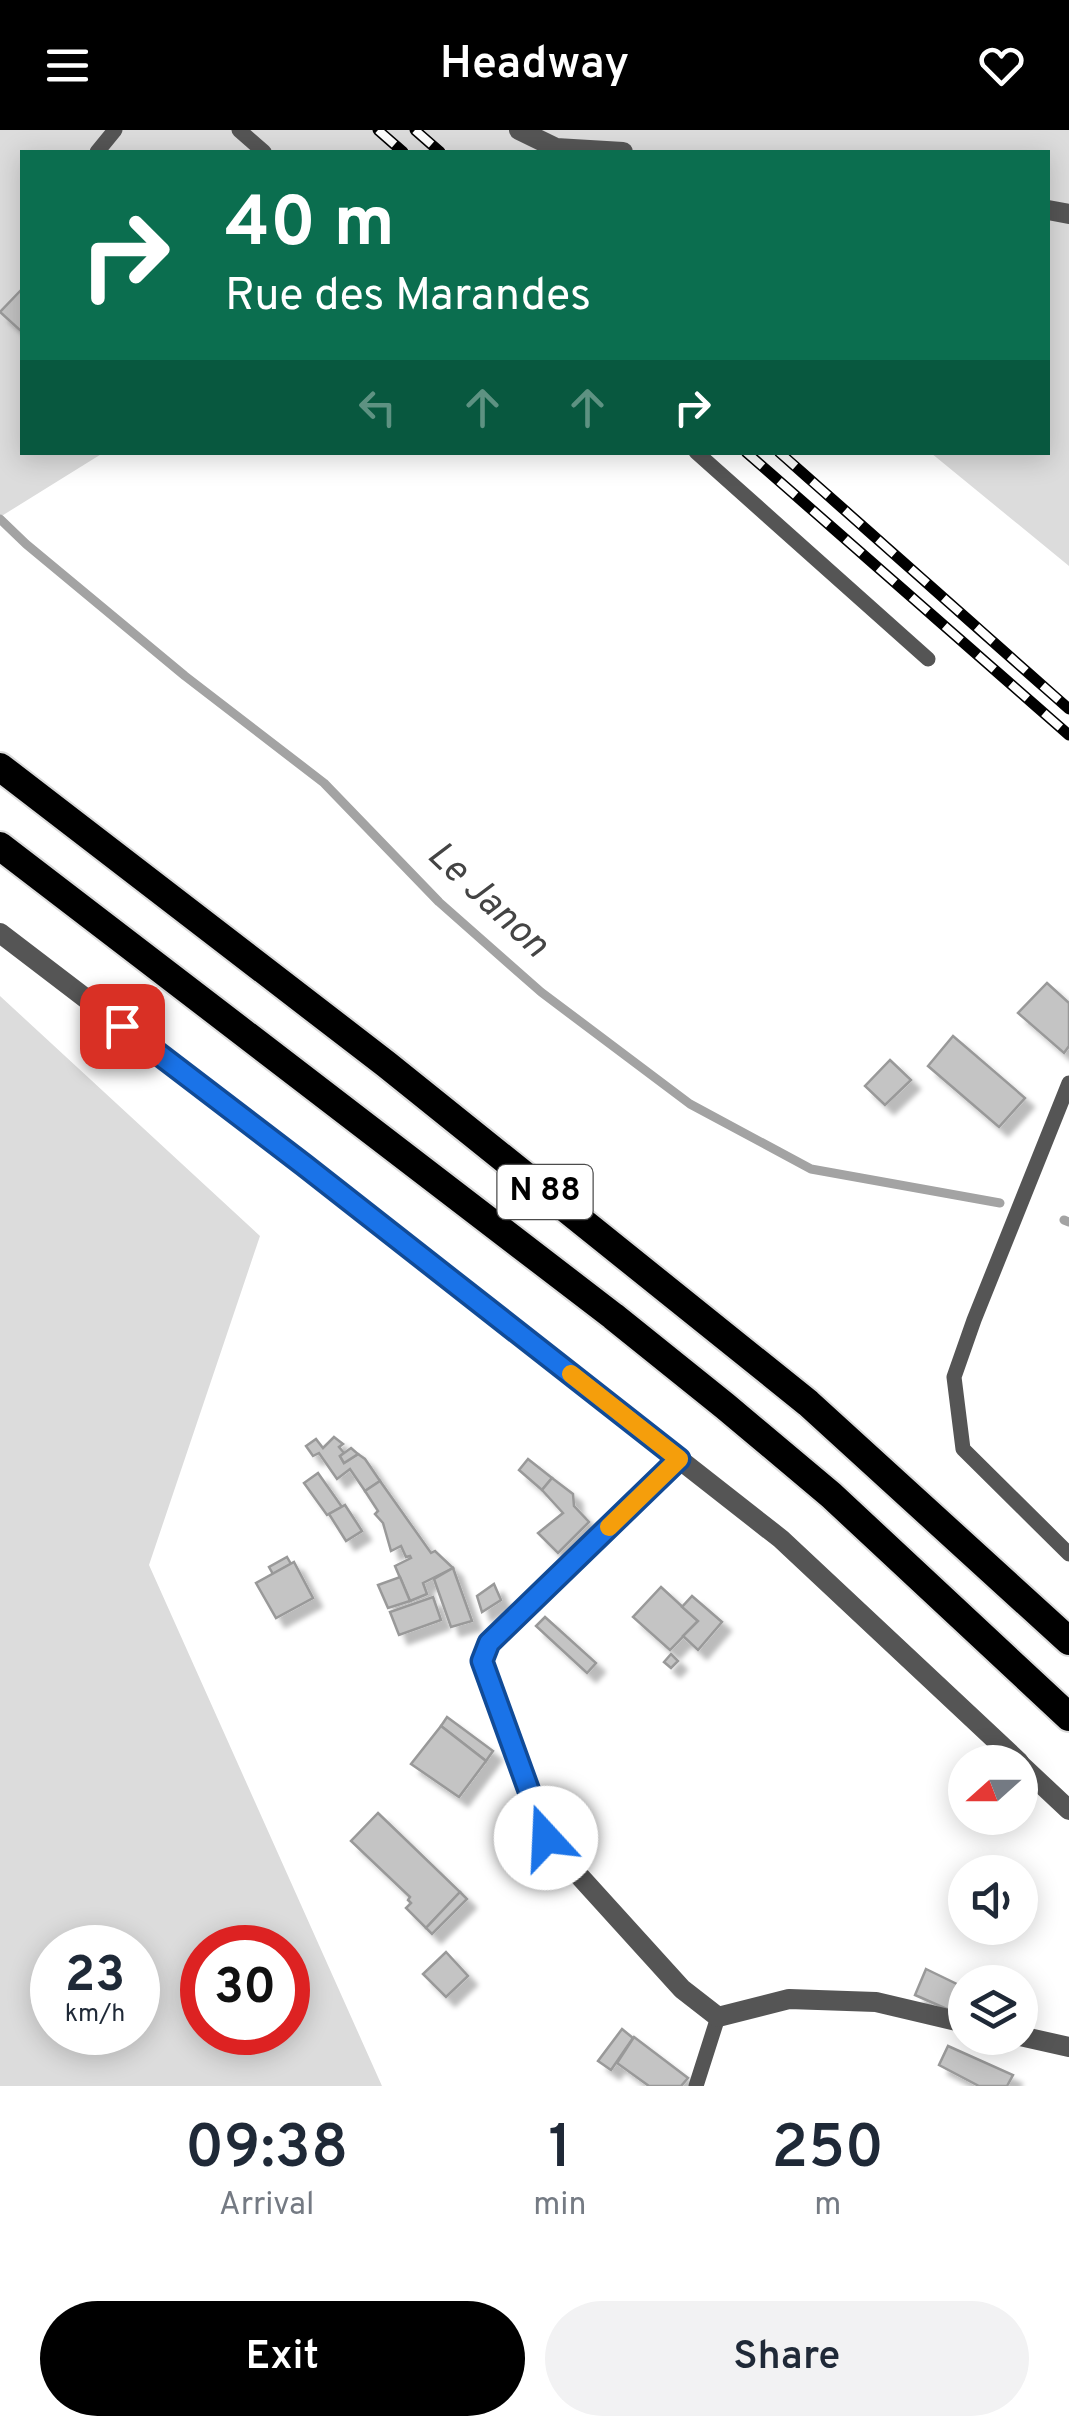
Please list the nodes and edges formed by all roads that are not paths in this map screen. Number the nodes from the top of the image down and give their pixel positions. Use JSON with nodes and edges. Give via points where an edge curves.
{"nodes":[{"id":1,"x":115,"y":130,"type":"edge"},
{"id":2,"x":238,"y":130,"type":"edge"},
{"id":3,"x":519,"y":130,"type":"edge"},
{"id":4,"x":100,"y":150,"type":"edge"},
{"id":5,"x":262,"y":150,"type":"edge"},
{"id":6,"x":589,"y":150,"type":"edge"},
{"id":7,"x":699,"y":455,"type":"edge"},
{"id":8,"x":928,"y":658,"type":"dead end"},
{"id":9,"x":0,"y":766,"type":"edge"},
{"id":10,"x":0,"y":846,"type":"edge"},
{"id":11,"x":0,"y":933,"type":"edge"},
{"id":12,"x":1069,"y":1083,"type":"edge"},
{"id":13,"x":679,"y":1459,"type":"junction"},
{"id":14,"x":1069,"y":1554,"type":"edge"},
{"id":15,"x":1069,"y":1642,"type":"edge"},
{"id":16,"x":1069,"y":1717,"type":"edge"},
{"id":17,"x":1000,"y":1745,"type":"edge"},
{"id":18,"x":1038,"y":1781,"type":"edge"},
{"id":19,"x":1069,"y":1810,"type":"edge"},
{"id":20,"x":718,"y":2018,"type":"junction"},
{"id":21,"x":948,"y":2019,"type":"edge"},
{"id":22,"x":1038,"y":2040,"type":"edge"},
{"id":23,"x":1069,"y":2047,"type":"edge"},
{"id":24,"x":696,"y":2086,"type":"edge"}],
"edges":[{"from":1,"to":4,"type":"lane"},
{"from":2,"to":5,"type":"lane"},
{"from":3,"to":6,"type":"street","via":[[556,148]]},
{"from":7,"to":8,"type":"lane"},
{"from":9,"to":15,"type":"highway","number":"N 88","via":[[808,1403]]},
{"from":10,"to":16,"type":"highway","number":"N 88","via":[[725,1406],[844,1506]]},
{"from":11,"to":13,"type":"street"},
{"from":12,"to":14,"type":"lane","via":[[954,1377],[963,1449]]},
{"from":13,"to":17,"type":"street","via":[[781,1540]]},
{"from":13,"to":20,"type":"street","via":[[489,1643],[482,1661],[546,1838],[682,1989]]},
{"from":18,"to":19,"type":"street"},
{"from":20,"to":21,"type":"street","via":[[789,1999],[876,2002]]},
{"from":20,"to":24,"type":"lane"},
{"from":22,"to":23,"type":"street"}]}
